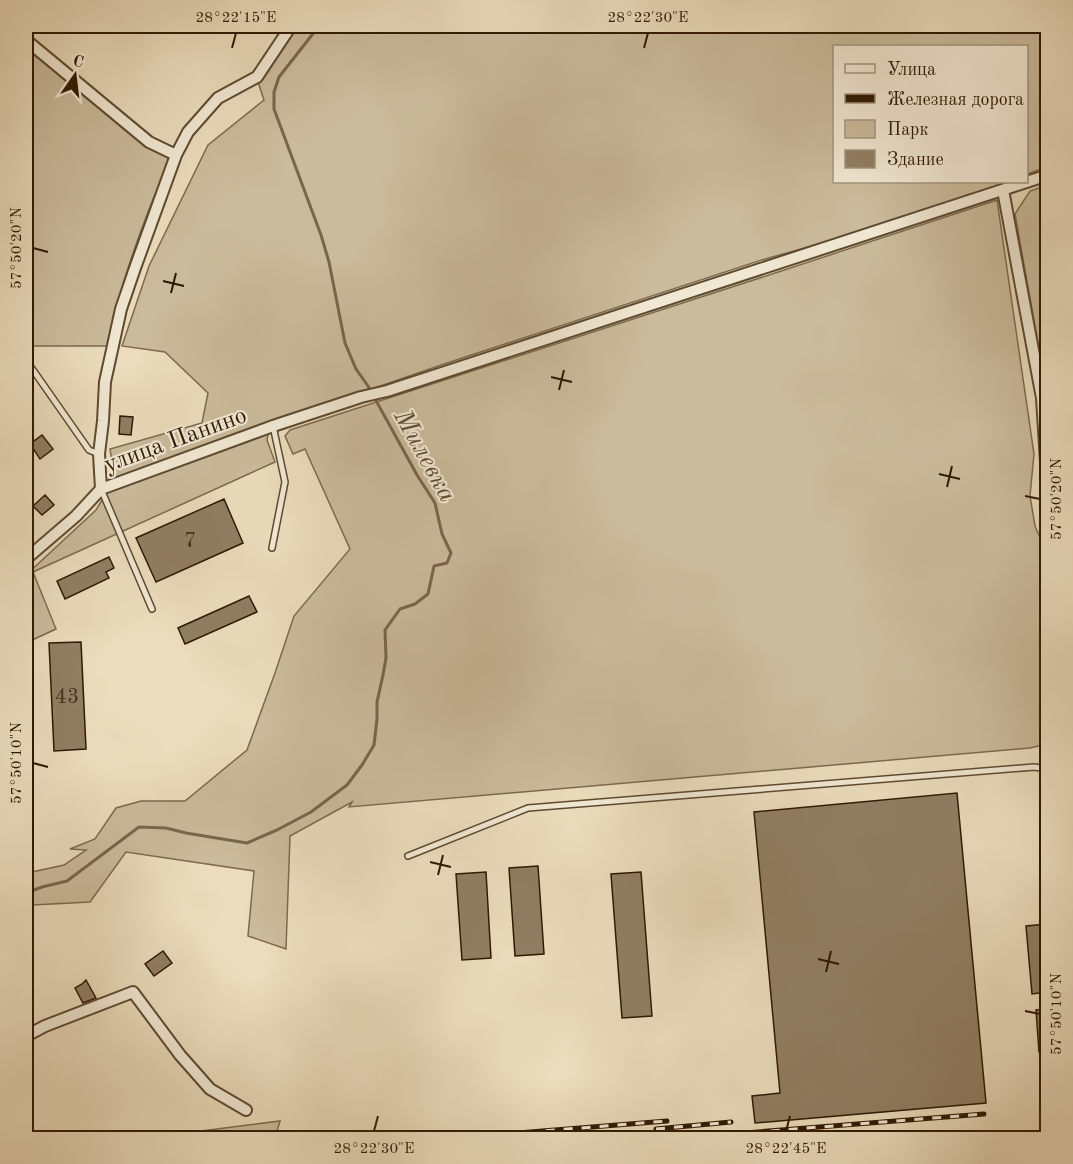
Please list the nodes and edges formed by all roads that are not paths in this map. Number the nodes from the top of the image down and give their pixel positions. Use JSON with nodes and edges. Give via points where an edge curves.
{"nodes":[{"id":1,"x":291,"y":26,"type":"edge"},
{"id":2,"x":26,"y":40,"type":"edge"},
{"id":3,"x":176,"y":155,"type":"junction"},
{"id":4,"x":1047,"y":175,"type":"edge"},
{"id":5,"x":1028,"y":181,"type":"edge"},
{"id":6,"x":1024,"y":183,"type":"edge"},
{"id":7,"x":1003,"y":190,"type":"junction"},
{"id":8,"x":26,"y":360,"type":"edge"},
{"id":9,"x":273,"y":426,"type":"junction"},
{"id":10,"x":99,"y":454,"type":"junction"},
{"id":11,"x":100,"y":489,"type":"junction"},
{"id":12,"x":1047,"y":494,"type":"edge"},
{"id":13,"x":272,"y":548,"type":"dead end"},
{"id":14,"x":26,"y":559,"type":"edge"},
{"id":15,"x":152,"y":609,"type":"dead end"},
{"id":16,"x":1047,"y":769,"type":"edge"},
{"id":17,"x":408,"y":856,"type":"dead end"},
{"id":18,"x":26,"y":1036,"type":"edge"},
{"id":19,"x":246,"y":1110,"type":"dead end"}],
"edges":[{"from":1,"to":3,"type":"street","via":[[257,76],[218,98],[188,132]]},
{"from":2,"to":3,"type":"street","via":[[149,142]]},
{"from":3,"to":10,"type":"street","via":[[121,309],[105,382]]},
{"from":4,"to":5,"type":"street","name":"улица Панино"},
{"from":6,"to":7,"type":"street","name":"улица Панино"},
{"from":7,"to":9,"type":"street","name":"улица Панино"},
{"from":7,"to":12,"type":"street","via":[[1042,398]]},
{"from":8,"to":10,"type":"lane","via":[[89,450]]},
{"from":9,"to":11,"type":"street","name":"улица Панино"},
{"from":9,"to":13,"type":"lane","via":[[285,482]]},
{"from":10,"to":11,"type":"street"},
{"from":11,"to":14,"type":"street","name":"улица Панино","via":[[76,516]]},
{"from":11,"to":15,"type":"lane"},
{"from":16,"to":17,"type":"lane","via":[[528,808]]},
{"from":18,"to":19,"type":"street","via":[[133,992],[210,1089]]}]}
